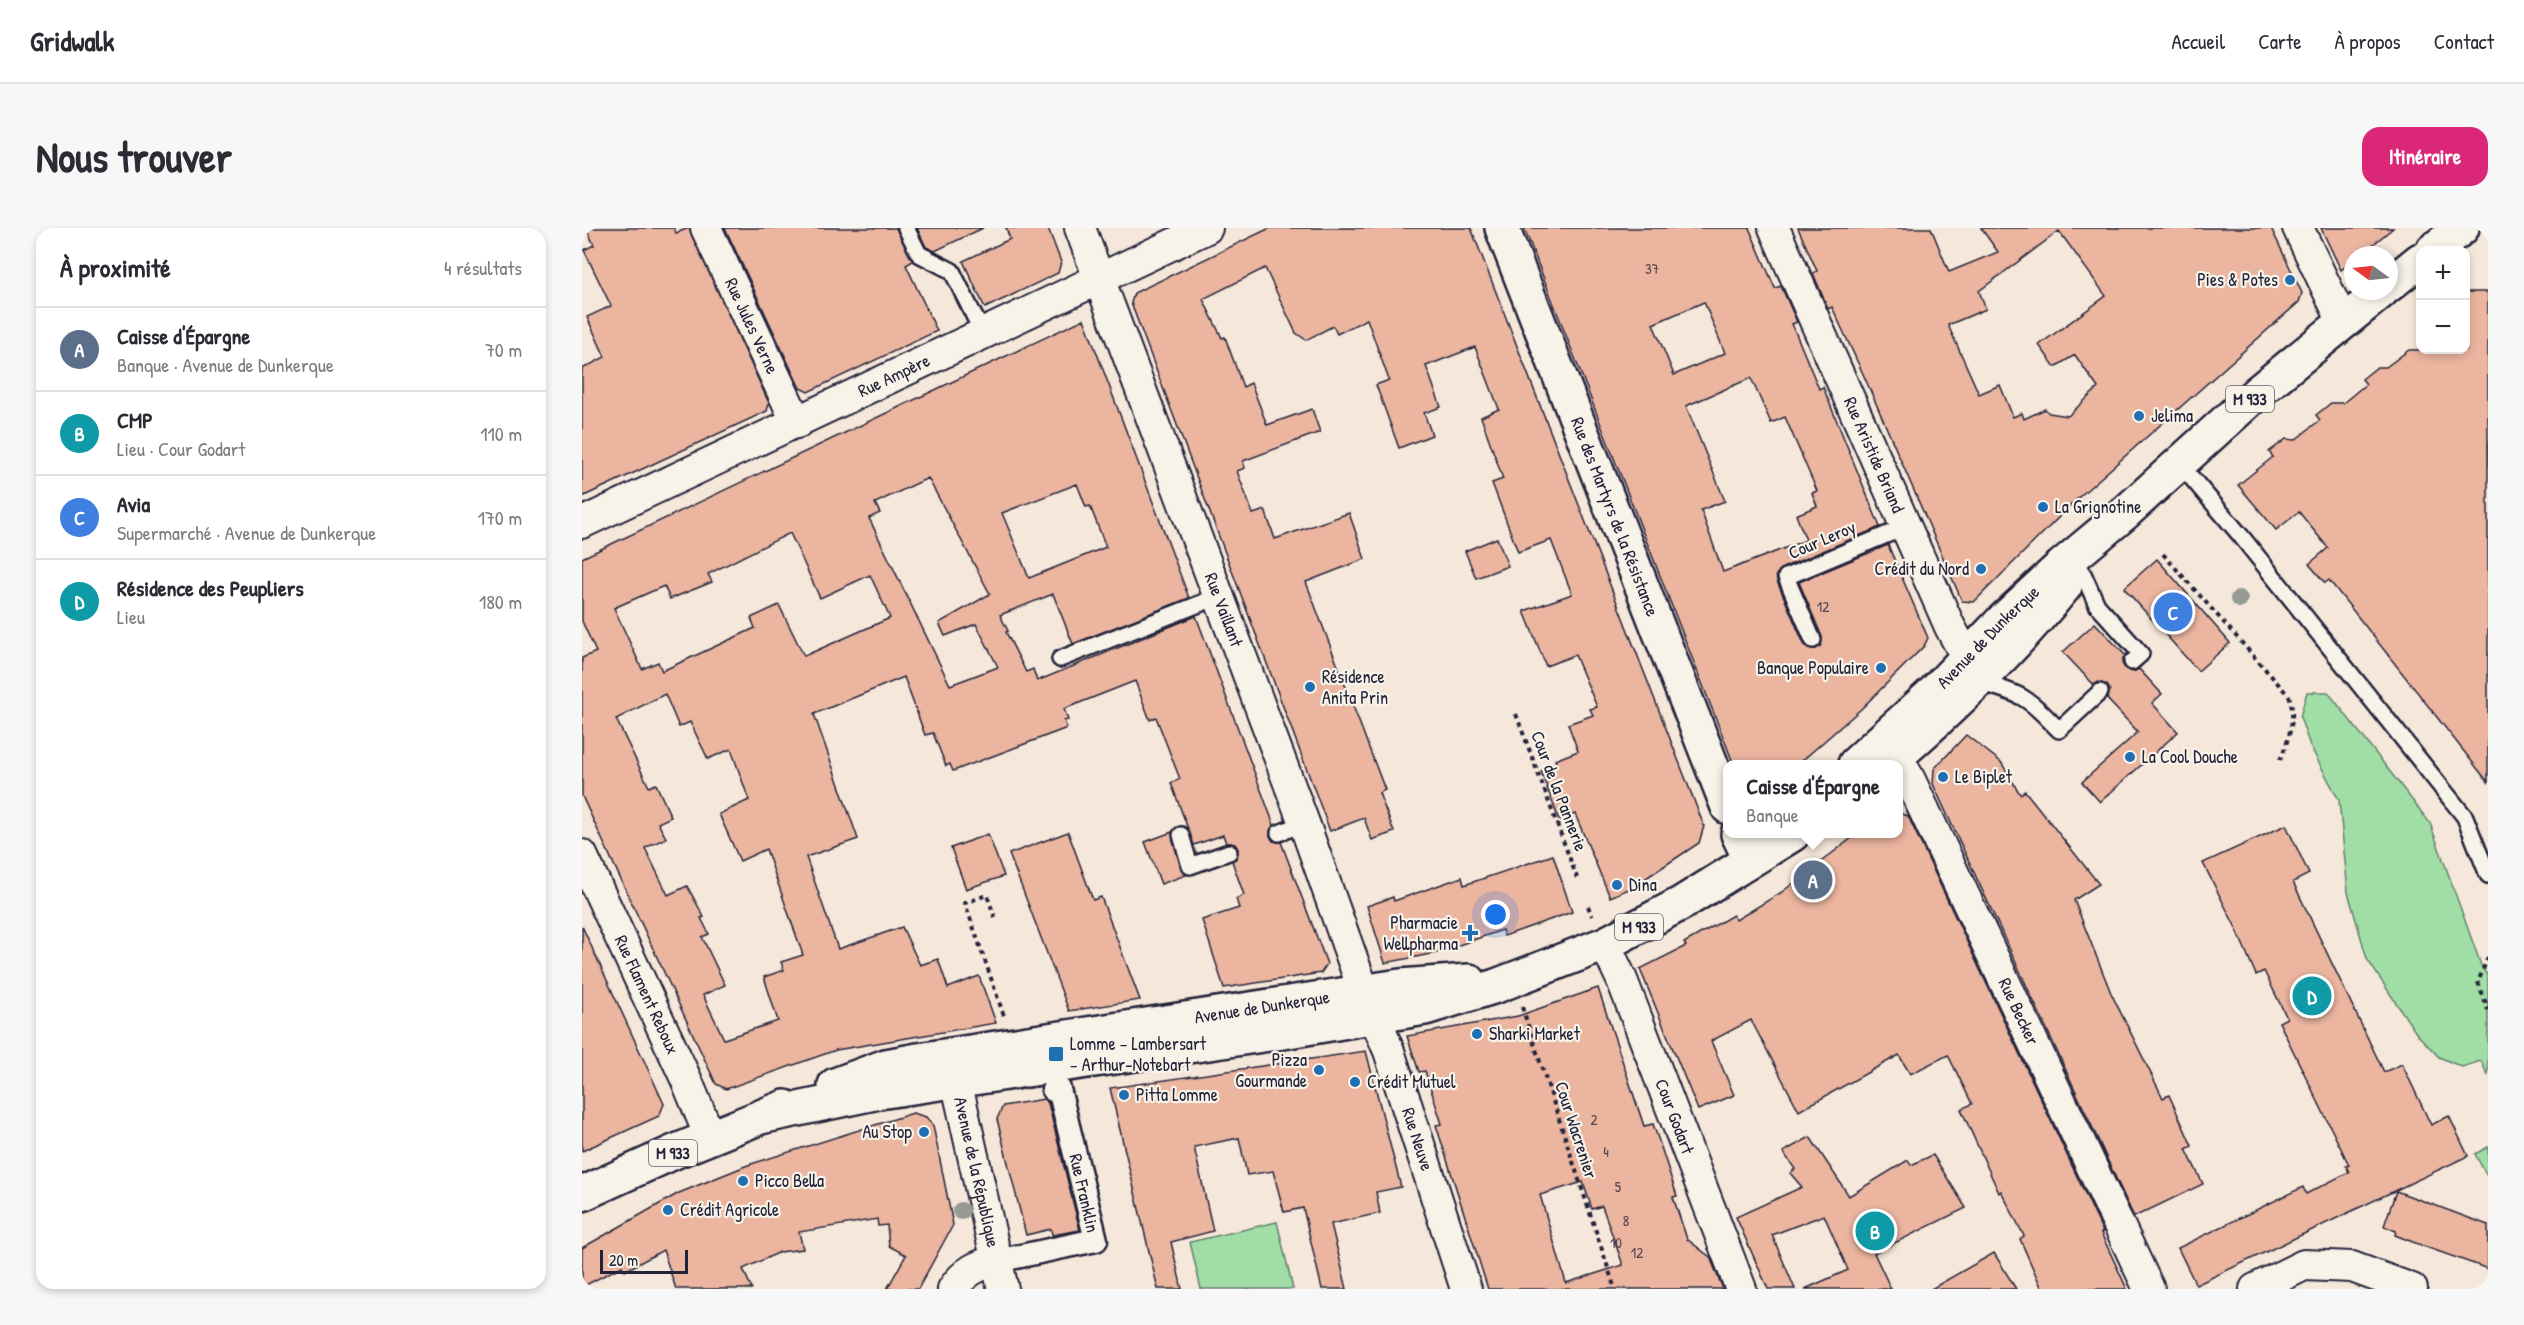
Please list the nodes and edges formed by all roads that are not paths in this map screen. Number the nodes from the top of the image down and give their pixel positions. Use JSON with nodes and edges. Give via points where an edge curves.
{"nodes":[{"id":1,"x":706,"y":228,"type":"edge"},
{"id":2,"x":906,"y":228,"type":"edge"},
{"id":3,"x":1080,"y":228,"type":"edge"},
{"id":4,"x":1207,"y":228,"type":"edge"},
{"id":5,"x":1502,"y":228,"type":"edge"},
{"id":6,"x":1774,"y":228,"type":"edge"},
{"id":7,"x":2298,"y":228,"type":"edge"},
{"id":8,"x":2462,"y":228,"type":"edge"},
{"id":9,"x":2438,"y":246,"type":"edge"},
{"id":10,"x":2416,"y":264,"type":"edge"},
{"id":11,"x":2398,"y":278,"type":"edge"},
{"id":12,"x":1100,"y":279,"type":"junction"},
{"id":13,"x":2371,"y":300,"type":"edge"},
{"id":14,"x":2343,"y":322,"type":"junction"},
{"id":15,"x":982,"y":334,"type":"junction"},
{"id":16,"x":797,"y":423,"type":"junction"},
{"id":17,"x":2179,"y":462,"type":"junction"},
{"id":18,"x":2125,"y":513,"type":"junction"},
{"id":19,"x":582,"y":523,"type":"edge"},
{"id":20,"x":1905,"y":527,"type":"junction"},
{"id":21,"x":2080,"y":567,"type":"junction"},
{"id":22,"x":1217,"y":597,"type":"junction"},
{"id":23,"x":1813,"y":640,"type":"dead end"},
{"id":24,"x":1060,"y":659,"type":"dead end"},
{"id":25,"x":2132,"y":662,"type":"dead end"},
{"id":26,"x":1976,"y":672,"type":"junction"},
{"id":27,"x":2100,"y":692,"type":"dead end"},
{"id":28,"x":1890,"y":752,"type":"edge"},
{"id":29,"x":1868,"y":760,"type":"edge"},
{"id":30,"x":1903,"y":779,"type":"edge"},
{"id":31,"x":1723,"y":794,"type":"edge"},
{"id":32,"x":1181,"y":835,"type":"dead end"},
{"id":33,"x":1767,"y":838,"type":"edge"},
{"id":34,"x":1777,"y":838,"type":"edge"},
{"id":35,"x":1744,"y":846,"type":"edge"},
{"id":36,"x":1229,"y":852,"type":"dead end"},
{"id":37,"x":582,"y":855,"type":"edge"},
{"id":38,"x":2488,"y":875,"type":"edge"},
{"id":39,"x":1605,"y":944,"type":"junction"},
{"id":40,"x":1370,"y":1004,"type":"junction"},
{"id":41,"x":953,"y":1068,"type":"junction"},
{"id":42,"x":1053,"y":1090,"type":"dead end"},
{"id":43,"x":710,"y":1137,"type":"junction"},
{"id":44,"x":582,"y":1194,"type":"edge"},
{"id":45,"x":1000,"y":1275,"type":"edge"},
{"id":46,"x":952,"y":1289,"type":"edge"},
{"id":47,"x":1466,"y":1289,"type":"edge"},
{"id":48,"x":1741,"y":1289,"type":"edge"},
{"id":49,"x":2149,"y":1289,"type":"edge"},
{"id":50,"x":2255,"y":1289,"type":"edge"},
{"id":51,"x":2412,"y":1289,"type":"edge"}],
"edges":[{"from":1,"to":16,"type":"street","name":"Rue Jules Verne"},
{"from":2,"to":15,"type":"lane","via":[[919,254],[952,271]]},
{"from":3,"to":12,"type":"street","name":"Rue Vaillant"},
{"from":4,"to":12,"type":"street","name":"Rue Ampère"},
{"from":5,"to":31,"type":"main road","name":"Rue des Martyrs de la Résistance"},
{"from":6,"to":20,"type":"street","name":"Rue Aristide Briand"},
{"from":7,"to":14,"type":"street"},
{"from":8,"to":9,"type":"main road"},
{"from":10,"to":11,"type":"main road"},
{"from":12,"to":15,"type":"street","name":"Rue Ampère"},
{"from":12,"to":22,"type":"street","name":"Rue Vaillant"},
{"from":13,"to":14,"type":"main road","name":"Avenue de Dunkerque","number":"M 933"},
{"from":14,"to":17,"type":"main road","name":"Avenue de Dunkerque","number":"M 933"},
{"from":15,"to":16,"type":"street","name":"Rue Ampère"},
{"from":16,"to":19,"type":"street","name":"Rue Ampère"},
{"from":17,"to":18,"type":"main road","name":"Avenue de Dunkerque","number":"M 933"},
{"from":17,"to":38,"type":"lane","via":[[2465,817]]},
{"from":18,"to":21,"type":"main road","name":"Avenue de Dunkerque","number":"M 933"},
{"from":18,"to":26,"type":"main road","name":"Avenue de Dunkerque","number":"M 933","via":[[2022,602]]},
{"from":20,"to":23,"type":"lane","name":"Cour Leroy","via":[[1786,577]]},
{"from":20,"to":26,"type":"street","name":"Rue Aristide Briand","via":[[1950,627]]},
{"from":21,"to":25,"type":"lane","via":[[2097,605],[2141,654]]},
{"from":21,"to":26,"type":"main road","name":"Avenue de Dunkerque","number":"M 933","via":[[2020,639]]},
{"from":22,"to":24,"type":"lane"},
{"from":22,"to":40,"type":"street","name":"Rue Vaillant","via":[[1291,828]]},
{"from":26,"to":27,"type":"lane","via":[[2030,700],[2059,730]]},
{"from":26,"to":28,"type":"main road","name":"Avenue de Dunkerque","number":"M 933"},
{"from":28,"to":29,"type":"main road","name":"Avenue de Dunkerque","number":"M 933"},
{"from":30,"to":49,"type":"street","name":"Rue Becker"},
{"from":32,"to":36,"type":"lane","via":[[1190,866]]},
{"from":33,"to":35,"type":"main road","name":"Avenue de Dunkerque","number":"M 933"},
{"from":34,"to":35,"type":"main road","name":"Avenue de Dunkerque","number":"M 933"},
{"from":35,"to":39,"type":"main road","name":"Avenue de Dunkerque","number":"M 933","via":[[1682,903]]},
{"from":37,"to":43,"type":"street","name":"Rue Flament Reboux"},
{"from":39,"to":40,"type":"main road","name":"Avenue de Dunkerque","number":"M 933","via":[[1519,977],[1410,985]]},
{"from":39,"to":48,"type":"street","name":"Cour Godart"},
{"from":40,"to":41,"type":"main road","name":"Avenue de Dunkerque","number":"M 933"},
{"from":40,"to":41,"type":"main road","name":"Avenue de Dunkerque","number":"M 933","via":[[1011,1046]]},
{"from":40,"to":47,"type":"street","name":"Rue Neuve","via":[[1389,1051]]},
{"from":41,"to":43,"type":"main road","name":"Avenue de Dunkerque","number":"M 933","via":[[765,1116]]},
{"from":41,"to":45,"type":"street","name":"Avenue de la République"},
{"from":42,"to":45,"type":"street","name":"Rue Franklin","via":[[1059,1089],[1096,1240]]},
{"from":43,"to":44,"type":"main road","name":"Avenue de Dunkerque","number":"M 933"},
{"from":45,"to":46,"type":"street","via":[[979,1265],[965,1273]]},
{"from":50,"to":51,"type":"street","via":[[2304,1265],[2352,1267]]}]}
